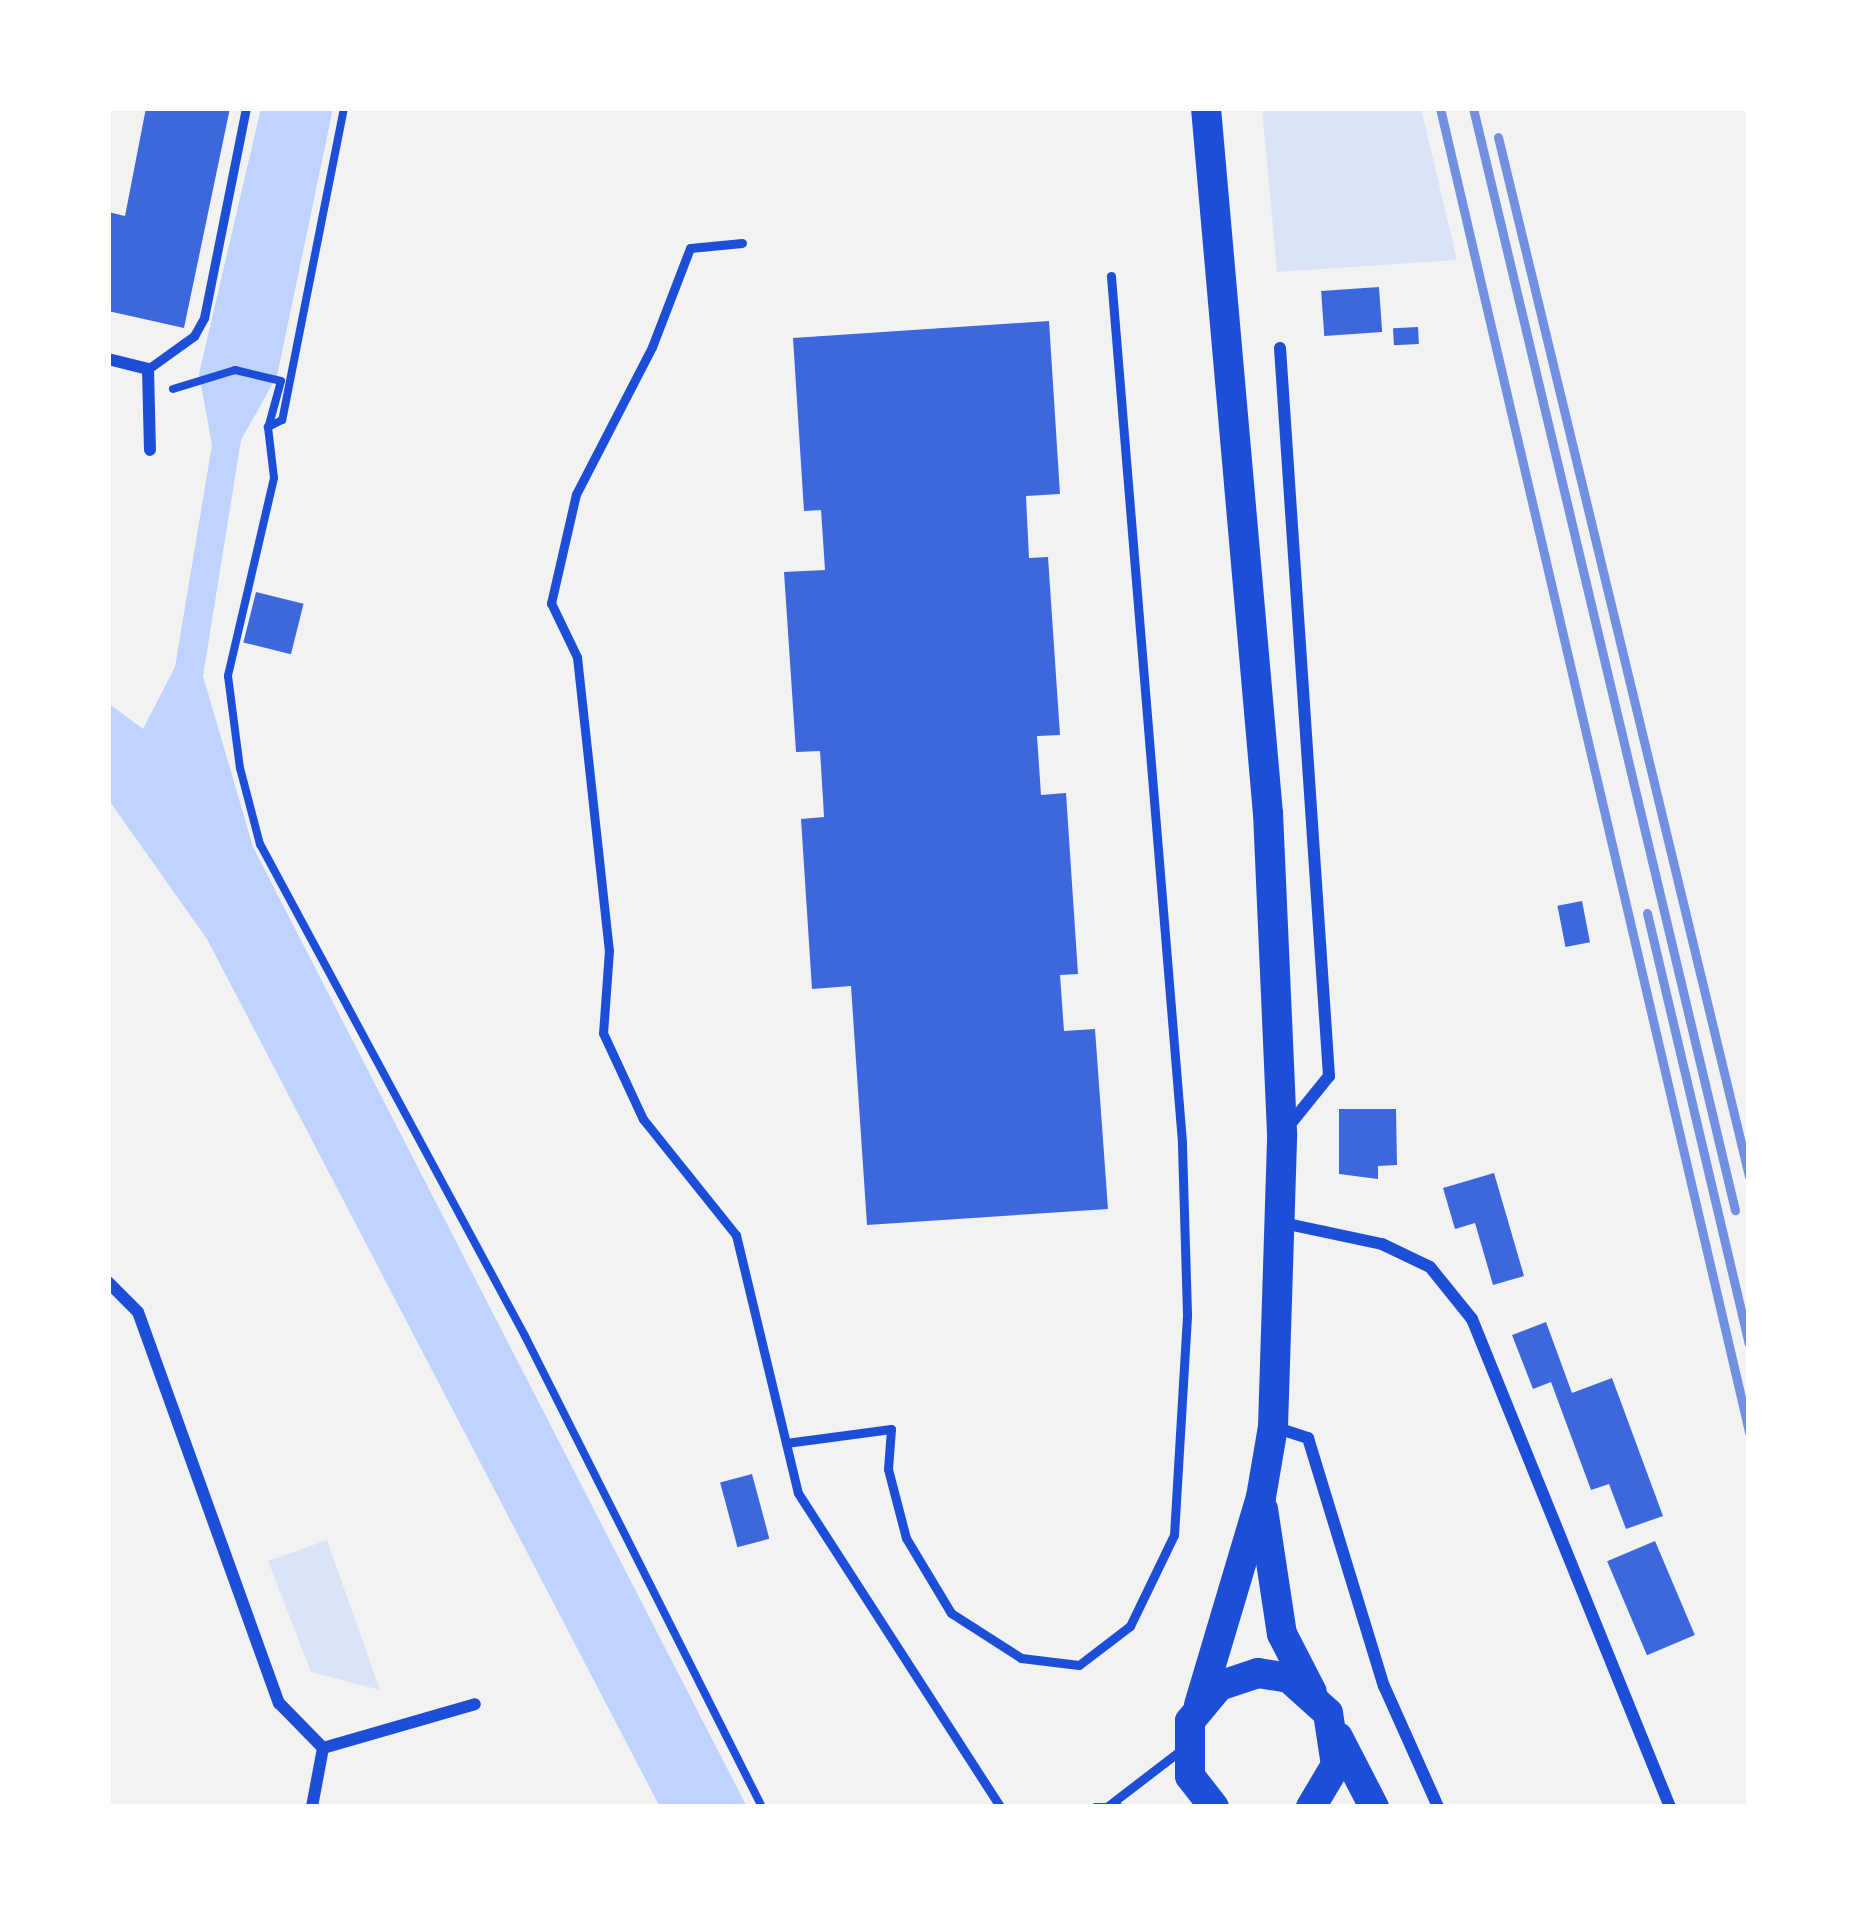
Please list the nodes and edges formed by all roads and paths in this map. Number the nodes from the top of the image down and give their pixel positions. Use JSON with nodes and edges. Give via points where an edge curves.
{"nodes":[{"id":1,"x":246,"y":108,"type":"edge"},
{"id":2,"x":344,"y":108,"type":"edge"},
{"id":3,"x":1206,"y":108,"type":"edge"},
{"id":4,"x":742,"y":243,"type":"dead end"},
{"id":5,"x":1111,"y":276,"type":"dead end"},
{"id":6,"x":1280,"y":348,"type":"dead end"},
{"id":7,"x":108,"y":359,"type":"edge"},
{"id":8,"x":148,"y":369,"type":"junction"},
{"id":9,"x":172,"y":389,"type":"dead end"},
{"id":10,"x":268,"y":427,"type":"junction"},
{"id":11,"x":150,"y":450,"type":"dead end"},
{"id":12,"x":1282,"y":1133,"type":"junction"},
{"id":13,"x":1281,"y":1223,"type":"junction"},
{"id":14,"x":108,"y":1282,"type":"edge"},
{"id":15,"x":1273,"y":1427,"type":"junction"},
{"id":16,"x":786,"y":1443,"type":"junction"},
{"id":17,"x":1261,"y":1497,"type":"junction"},
{"id":18,"x":1312,"y":1692,"type":"junction"},
{"id":19,"x":475,"y":1704,"type":"dead end"},
{"id":20,"x":1199,"y":1705,"type":"junction"},
{"id":21,"x":1336,"y":1731,"type":"junction"},
{"id":22,"x":1185,"y":1747,"type":"junction"},
{"id":23,"x":323,"y":1748,"type":"junction"},
{"id":24,"x":1108,"y":1806,"type":"edge"},
{"id":25,"x":312,"y":1807,"type":"edge"},
{"id":26,"x":762,"y":1807,"type":"edge"},
{"id":27,"x":1000,"y":1807,"type":"edge"},
{"id":28,"x":1095,"y":1807,"type":"edge"},
{"id":29,"x":1119,"y":1807,"type":"edge"},
{"id":30,"x":1214,"y":1807,"type":"edge"},
{"id":31,"x":1311,"y":1807,"type":"edge"},
{"id":32,"x":1374,"y":1807,"type":"edge"},
{"id":33,"x":1438,"y":1807,"type":"edge"},
{"id":34,"x":1670,"y":1807,"type":"edge"}],
"edges":[{"from":1,"to":8,"type":"lane","via":[[203,318],[194,336]]},
{"from":2,"to":10,"type":"path","via":[[282,420]]},
{"from":3,"to":12,"type":"main road","via":[[1268,814]]},
{"from":4,"to":16,"type":"lane","via":[[690,248],[652,347],[576,494],[551,603],[577,657],[609,950],[603,1034],[643,1119],[736,1235]]},
{"from":5,"to":16,"type":"lane","via":[[1182,1142],[1187,1314],[1174,1535],[1130,1626],[1079,1665],[1021,1658],[951,1613],[906,1538],[888,1469],[891,1429]]},
{"from":6,"to":12,"type":"street","via":[[1329,1076]]},
{"from":7,"to":8,"type":"street"},
{"from":8,"to":11,"type":"street"},
{"from":9,"to":10,"type":"path","via":[[236,370],[281,381]]},
{"from":10,"to":26,"type":"path","via":[[274,478],[228,676],[260,844],[525,1336]]},
{"from":12,"to":13,"type":"main road"},
{"from":13,"to":15,"type":"main road"},
{"from":13,"to":34,"type":"street","via":[[1382,1244],[1430,1267],[1472,1319]]},
{"from":14,"to":23,"type":"street","via":[[138,1312],[279,1702]]},
{"from":15,"to":17,"type":"main road"},
{"from":15,"to":33,"type":"street","via":[[1308,1438],[1384,1685]]},
{"from":16,"to":27,"type":"lane","via":[[798,1493]]},
{"from":17,"to":18,"type":"main road","via":[[1282,1634]]},
{"from":17,"to":20,"type":"main road"},
{"from":18,"to":20,"type":"main road","via":[[1258,1673],[1219,1686]]},
{"from":18,"to":21,"type":"main road"},
{"from":19,"to":23,"type":"street"},
{"from":20,"to":22,"type":"main road"},
{"from":21,"to":31,"type":"main road","via":[[1334,1773]]},
{"from":21,"to":32,"type":"main road"},
{"from":22,"to":24,"type":"lane"},
{"from":22,"to":30,"type":"main road","via":[[1190,1776]]},
{"from":23,"to":25,"type":"street"},
{"from":24,"to":28,"type":"lane"},
{"from":24,"to":29,"type":"lane"}]}
